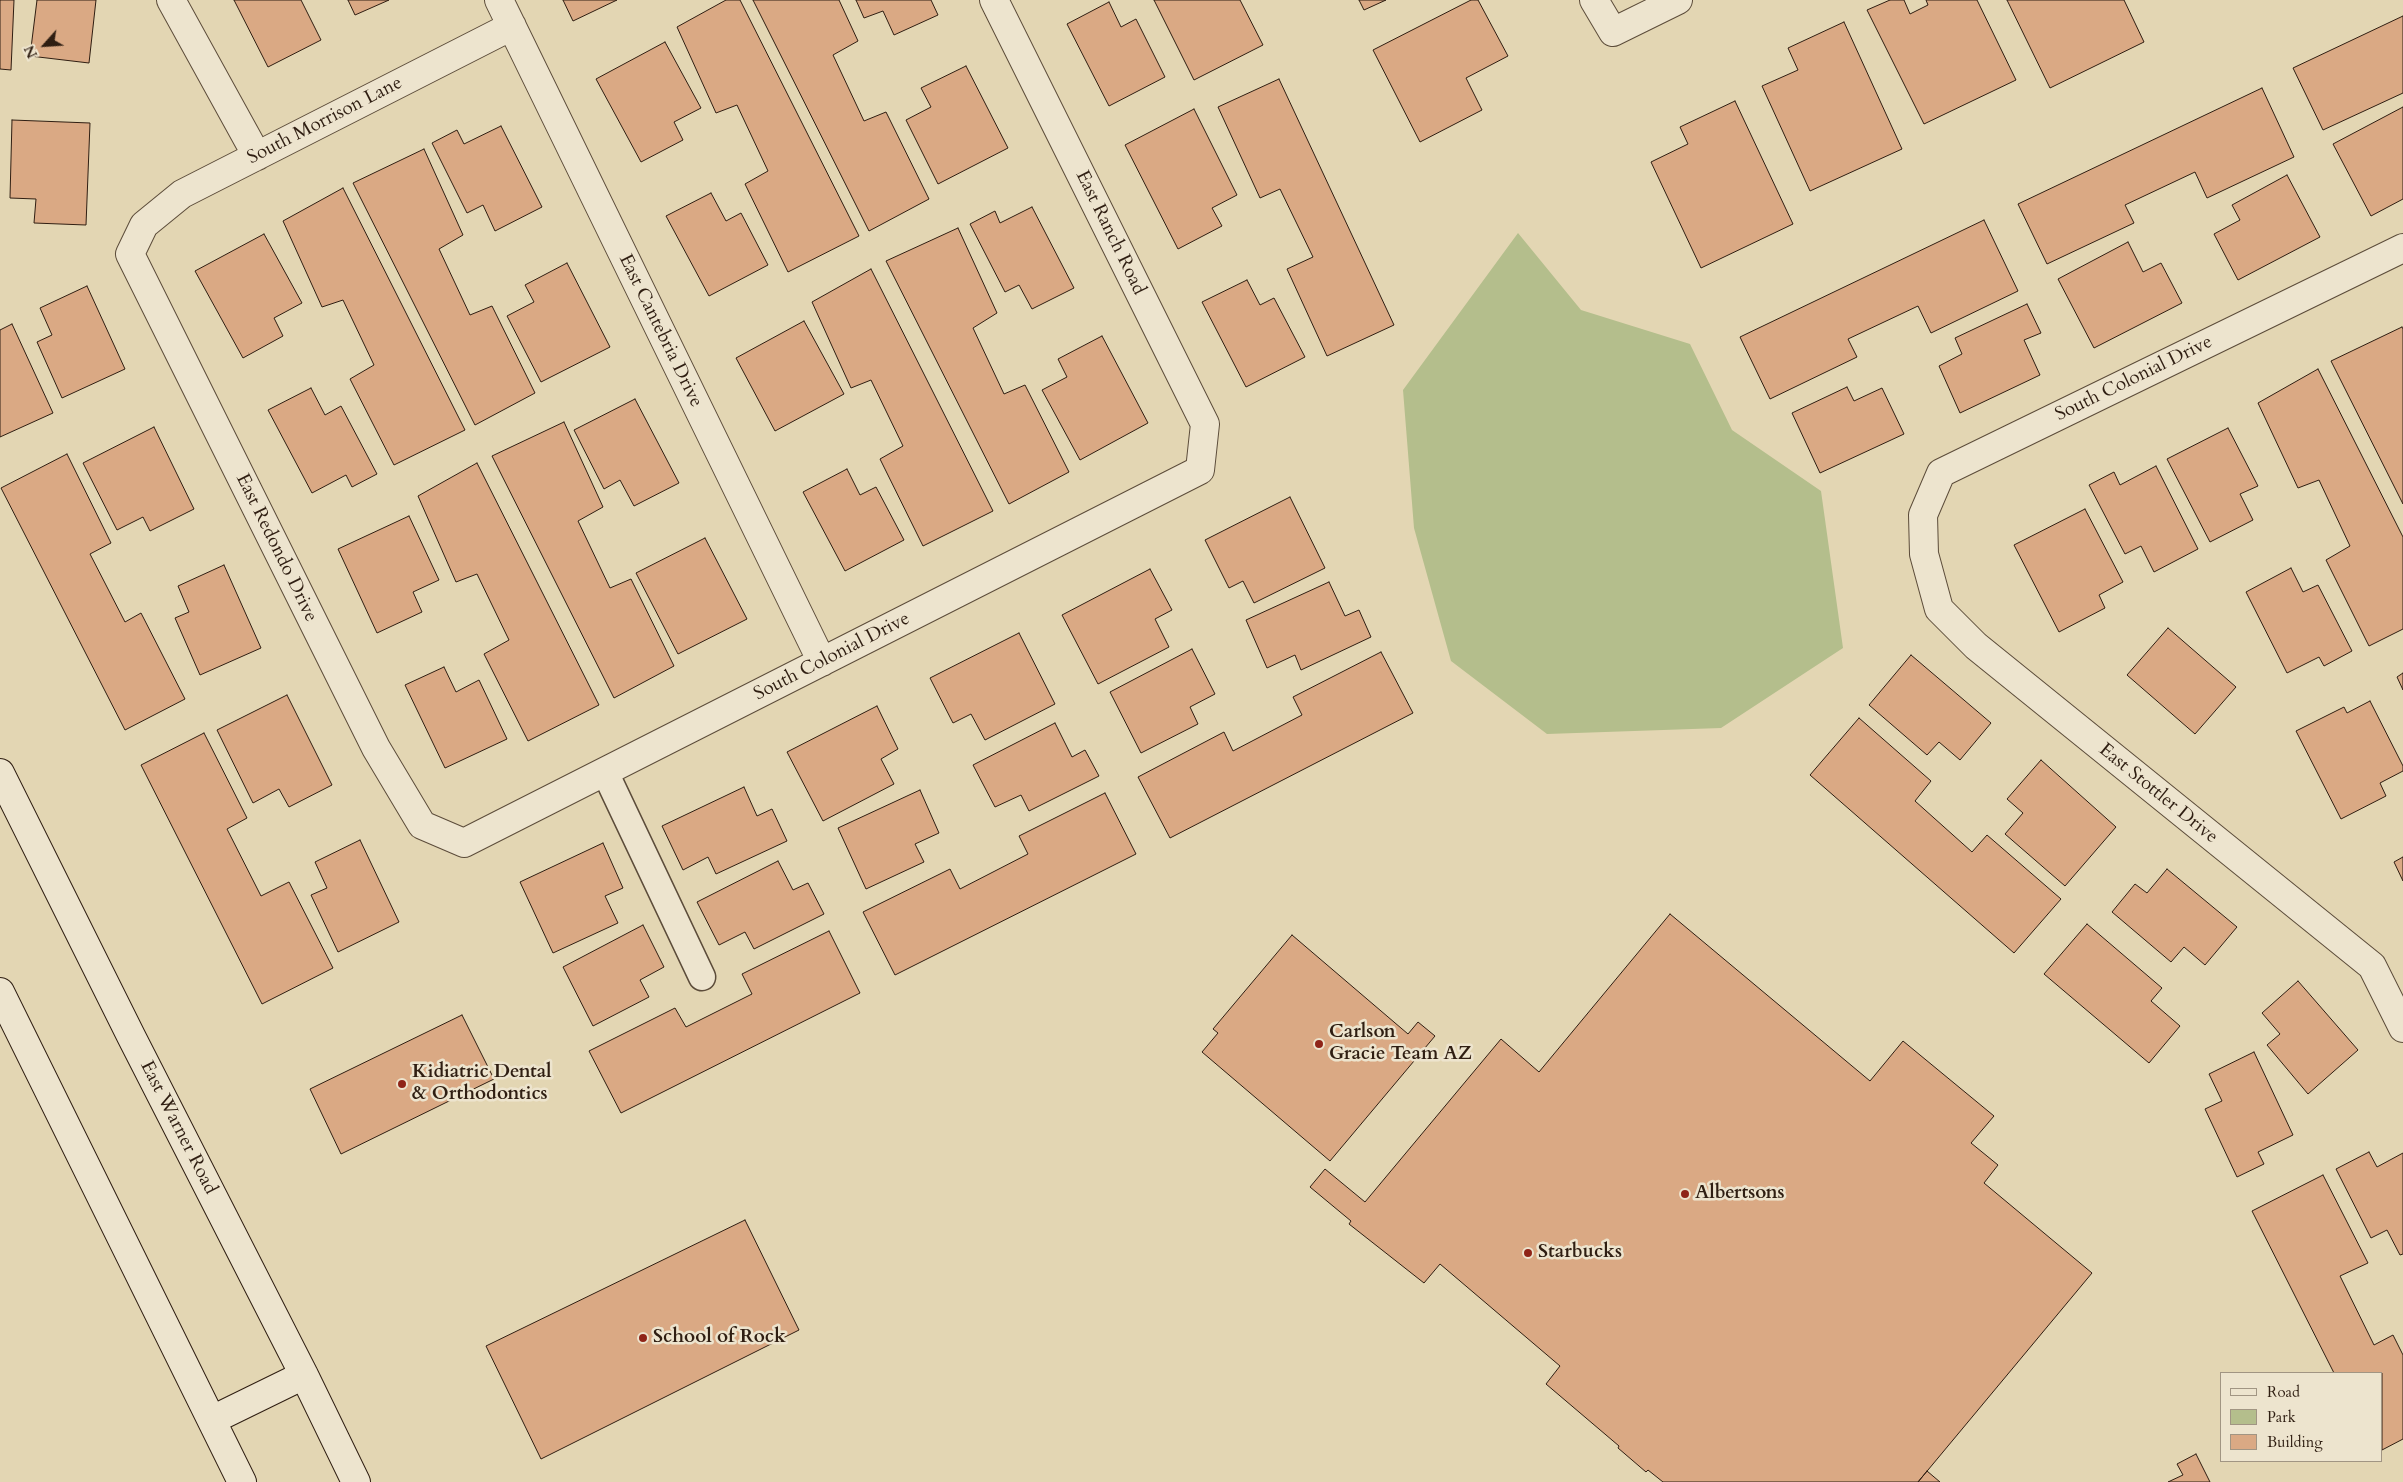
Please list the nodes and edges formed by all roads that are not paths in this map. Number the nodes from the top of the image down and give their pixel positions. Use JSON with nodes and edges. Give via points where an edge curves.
{"nodes":[{"id":1,"x":171,"y":0,"type":"edge"},
{"id":2,"x":499,"y":0,"type":"edge"},
{"id":3,"x":994,"y":0,"type":"edge"},
{"id":4,"x":1594,"y":0,"type":"edge"},
{"id":5,"x":1678,"y":0,"type":"edge"},
{"id":6,"x":512,"y":26,"type":"junction"},
{"id":7,"x":257,"y":156,"type":"junction"},
{"id":8,"x":144,"y":225,"type":"joint"},
{"id":9,"x":2403,"y":248,"type":"edge"},
{"id":10,"x":1200,"y":470,"type":"joint"},
{"id":11,"x":1924,"y":554,"type":"joint"},
{"id":12,"x":822,"y":662,"type":"junction"},
{"id":13,"x":605,"y":772,"type":"junction"},
{"id":14,"x":0,"y":774,"type":"edge"},
{"id":15,"x":464,"y":844,"type":"joint"},
{"id":16,"x":702,"y":977,"type":"dead end"},
{"id":17,"x":0,"y":992,"type":"edge"},
{"id":18,"x":2403,"y":1028,"type":"edge"},
{"id":19,"x":304,"y":1374,"type":"junction"},
{"id":20,"x":212,"y":1420,"type":"junction"},
{"id":21,"x":242,"y":1482,"type":"edge"},
{"id":22,"x":356,"y":1482,"type":"edge"}],
"edges":[{"from":1,"to":7,"type":"street"},
{"from":2,"to":6,"type":"street","name":"East Cantebria Drive"},
{"from":3,"to":10,"type":"street","name":"East Ranch Road","via":[[1204,424]]},
{"from":4,"to":5,"type":"street","via":[[1613,32]]},
{"from":6,"to":7,"type":"street","name":"South Morrison Lane"},
{"from":6,"to":12,"type":"street","name":"East Cantebria Drive"},
{"from":7,"to":8,"type":"street","name":"South Morrison Lane","via":[[182,194]]},
{"from":8,"to":15,"type":"street","name":"East Redondo Drive","via":[[130,254],[376,748],[422,825]]},
{"from":9,"to":11,"type":"street","name":"South Colonial Drive","via":[[1941,473],[1923,515]]},
{"from":10,"to":12,"type":"street","name":"South Colonial Drive"},
{"from":11,"to":18,"type":"street","name":"East Stottler Drive","via":[[1939,609],[1970,640],[2372,966]]},
{"from":12,"to":13,"type":"street","name":"South Colonial Drive"},
{"from":13,"to":15,"type":"street","name":"South Colonial Drive"},
{"from":13,"to":16,"type":"lane"},
{"from":14,"to":19,"type":"street","name":"East Warner Road"},
{"from":17,"to":20,"type":"street"},
{"from":19,"to":20,"type":"street"},
{"from":19,"to":22,"type":"street","name":"East Warner Road"},
{"from":20,"to":21,"type":"street"}]}
